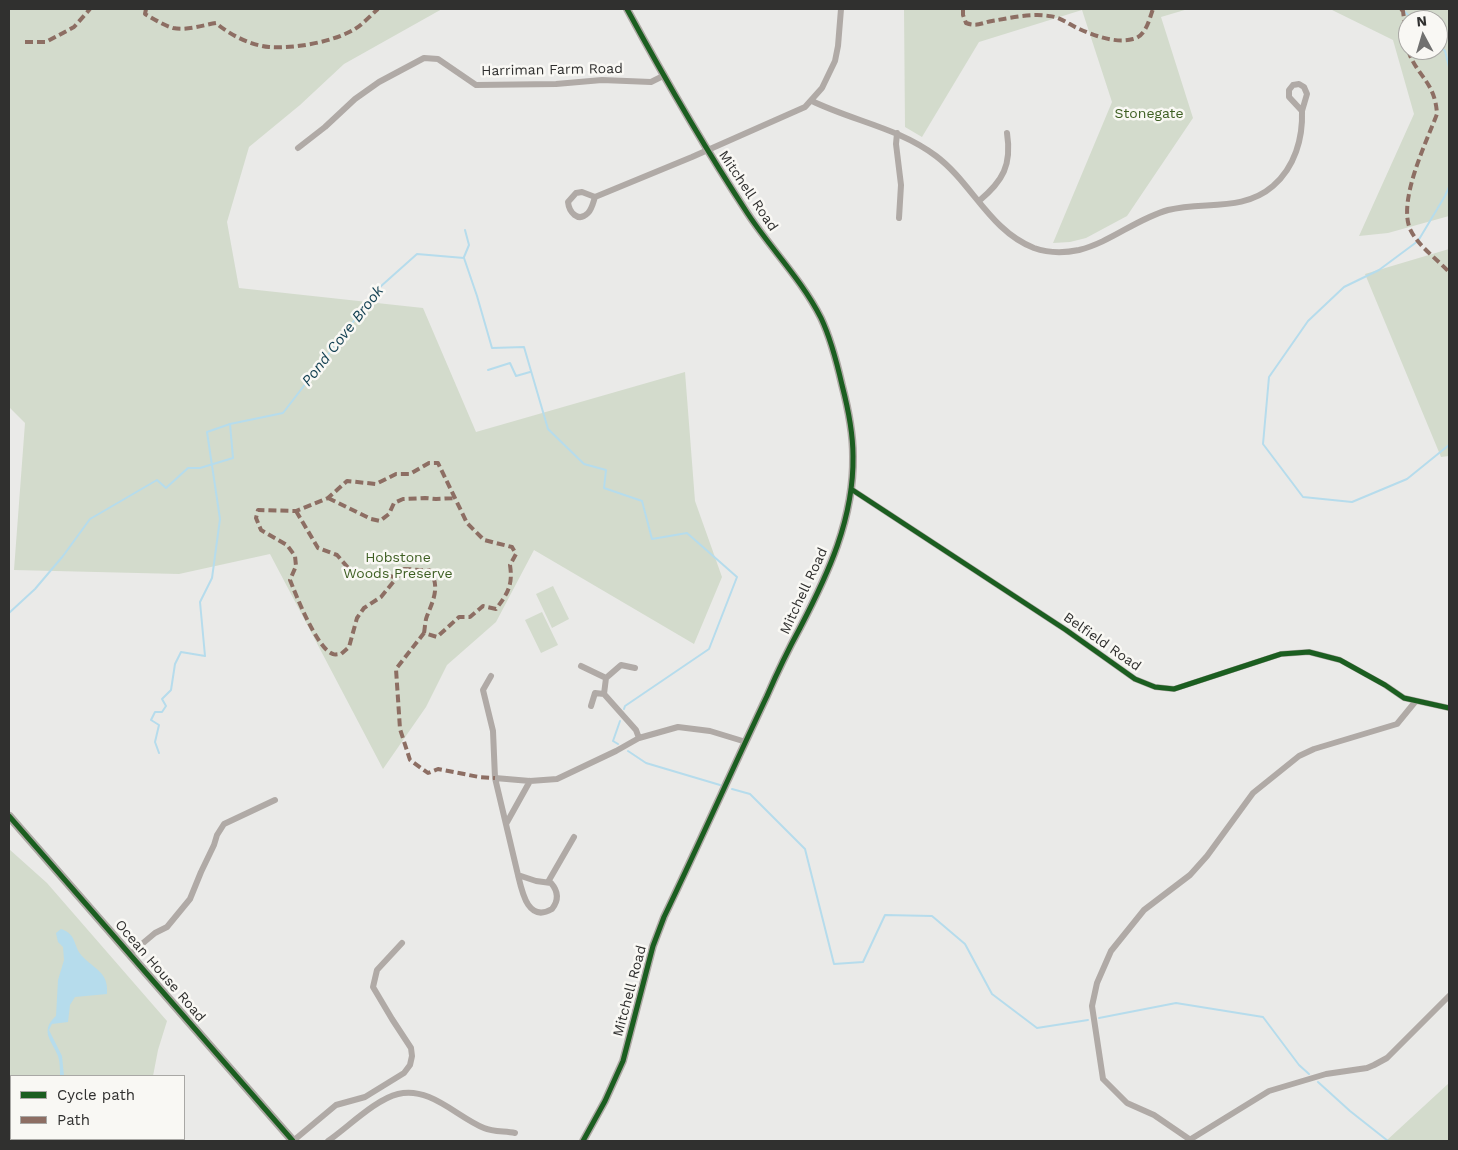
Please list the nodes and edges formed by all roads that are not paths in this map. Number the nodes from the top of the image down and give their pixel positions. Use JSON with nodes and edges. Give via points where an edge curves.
{"nodes":[{"id":1,"x":627,"y":9,"type":"edge"},
{"id":2,"x":841,"y":9,"type":"edge"},
{"id":3,"x":663,"y":76,"type":"junction"},
{"id":4,"x":812,"y":101,"type":"junction"},
{"id":5,"x":1302,"y":111,"type":"dead end"},
{"id":6,"x":897,"y":133,"type":"junction"},
{"id":7,"x":1007,"y":133,"type":"dead end"},
{"id":8,"x":298,"y":148,"type":"dead end"},
{"id":9,"x":708,"y":150,"type":"junction"},
{"id":10,"x":595,"y":198,"type":"junction"},
{"id":11,"x":979,"y":201,"type":"junction"},
{"id":12,"x":899,"y":218,"type":"dead end"},
{"id":13,"x":851,"y":489,"type":"junction"},
{"id":14,"x":581,"y":666,"type":"dead end"},
{"id":15,"x":635,"y":668,"type":"dead end"},
{"id":16,"x":491,"y":676,"type":"dead end"},
{"id":17,"x":606,"y":678,"type":"junction"},
{"id":18,"x":604,"y":694,"type":"junction"},
{"id":19,"x":1415,"y":702,"type":"junction"},
{"id":20,"x":591,"y":706,"type":"dead end"},
{"id":21,"x":1449,"y":708,"type":"edge"},
{"id":22,"x":639,"y":738,"type":"junction"},
{"id":23,"x":746,"y":742,"type":"junction"},
{"id":24,"x":495,"y":778,"type":"junction"},
{"id":25,"x":530,"y":781,"type":"junction"},
{"id":26,"x":275,"y":800,"type":"dead end"},
{"id":27,"x":9,"y":816,"type":"edge"},
{"id":28,"x":506,"y":824,"type":"junction"},
{"id":29,"x":574,"y":837,"type":"dead end"},
{"id":30,"x":518,"y":875,"type":"junction"},
{"id":31,"x":548,"y":882,"type":"junction"},
{"id":32,"x":402,"y":943,"type":"dead end"},
{"id":33,"x":130,"y":954,"type":"junction"},
{"id":34,"x":1449,"y":996,"type":"edge"},
{"id":35,"x":515,"y":1133,"type":"dead end"},
{"id":36,"x":1192,"y":1140,"type":"edge"},
{"id":37,"x":293,"y":1141,"type":"edge"},
{"id":38,"x":328,"y":1141,"type":"edge"},
{"id":39,"x":583,"y":1141,"type":"edge"}],
"edges":[{"from":1,"to":3,"type":"street","name":"Mitchell Road"},
{"from":2,"to":4,"type":"street","via":[[835,61],[826,82]]},
{"from":3,"to":8,"type":"street","name":"Harriman Farm Road","via":[[651,82],[602,80],[476,85],[438,59],[424,58],[379,82]]},
{"from":3,"to":9,"type":"street","name":"Mitchell Road"},
{"from":4,"to":6,"type":"street"},
{"from":4,"to":9,"type":"street","via":[[793,114]]},
{"from":5,"to":11,"type":"street","via":[[1300,141],[1291,162],[1274,185],[1258,196],[1228,205],[1168,210],[1090,247],[1053,252],[1034,248],[999,226]]},
{"from":6,"to":11,"type":"street","via":[[920,145],[952,169]]},
{"from":6,"to":12,"type":"street","via":[[901,186]]},
{"from":7,"to":11,"type":"street","via":[[1009,152],[1004,174]]},
{"from":9,"to":10,"type":"street"},
{"from":9,"to":13,"type":"street","name":"Mitchell Road","via":[[821,318],[835,356],[851,428]]},
{"from":10,"to":10,"type":"street","via":[[588,193],[576,193],[568,202],[569,210],[573,215],[583,216]]},
{"from":13,"to":19,"type":"street","name":"Belfield Road","via":[[1135,679],[1155,687],[1174,688],[1281,654],[1309,652],[1340,660]]},
{"from":13,"to":23,"type":"street","name":"Mitchell Road","via":[[845,521],[828,572]]},
{"from":14,"to":17,"type":"street"},
{"from":15,"to":17,"type":"street","via":[[621,665]]},
{"from":16,"to":24,"type":"street","via":[[483,690],[493,731]]},
{"from":17,"to":18,"type":"street"},
{"from":18,"to":20,"type":"street","via":[[595,693]]},
{"from":18,"to":22,"type":"street","via":[[636,730]]},
{"from":19,"to":21,"type":"street","name":"Belfield Road"},
{"from":19,"to":36,"type":"street","via":[[1397,724],[1298,756],[1253,793],[1190,875],[1144,910],[1111,951],[1097,983],[1092,1006],[1103,1079],[1127,1103],[1154,1115]]},
{"from":22,"to":23,"type":"street","via":[[678,727],[710,731]]},
{"from":22,"to":25,"type":"street","via":[[556,779]]},
{"from":23,"to":39,"type":"street","name":"Mitchell Road","via":[[664,918],[653,946],[621,1068]]},
{"from":24,"to":25,"type":"street"},
{"from":24,"to":28,"type":"street"},
{"from":25,"to":28,"type":"street"},
{"from":26,"to":33,"type":"street","via":[[224,824],[190,899],[167,927]]},
{"from":27,"to":33,"type":"main road","name":"Ocean House Road"},
{"from":28,"to":30,"type":"street"},
{"from":29,"to":31,"type":"street"},
{"from":30,"to":31,"type":"street"},
{"from":30,"to":31,"type":"street","via":[[526,903],[540,912],[552,908],[557,901],[556,890]]},
{"from":32,"to":37,"type":"street","via":[[377,970],[373,987],[411,1048],[410,1065],[404,1073],[365,1097],[336,1105]]},
{"from":33,"to":37,"type":"main road","name":"Ocean House Road"},
{"from":34,"to":36,"type":"street","via":[[1387,1058],[1366,1068],[1326,1074],[1269,1092]]},
{"from":35,"to":38,"type":"street","via":[[485,1129],[434,1100],[414,1093],[398,1094],[384,1100]]}]}
